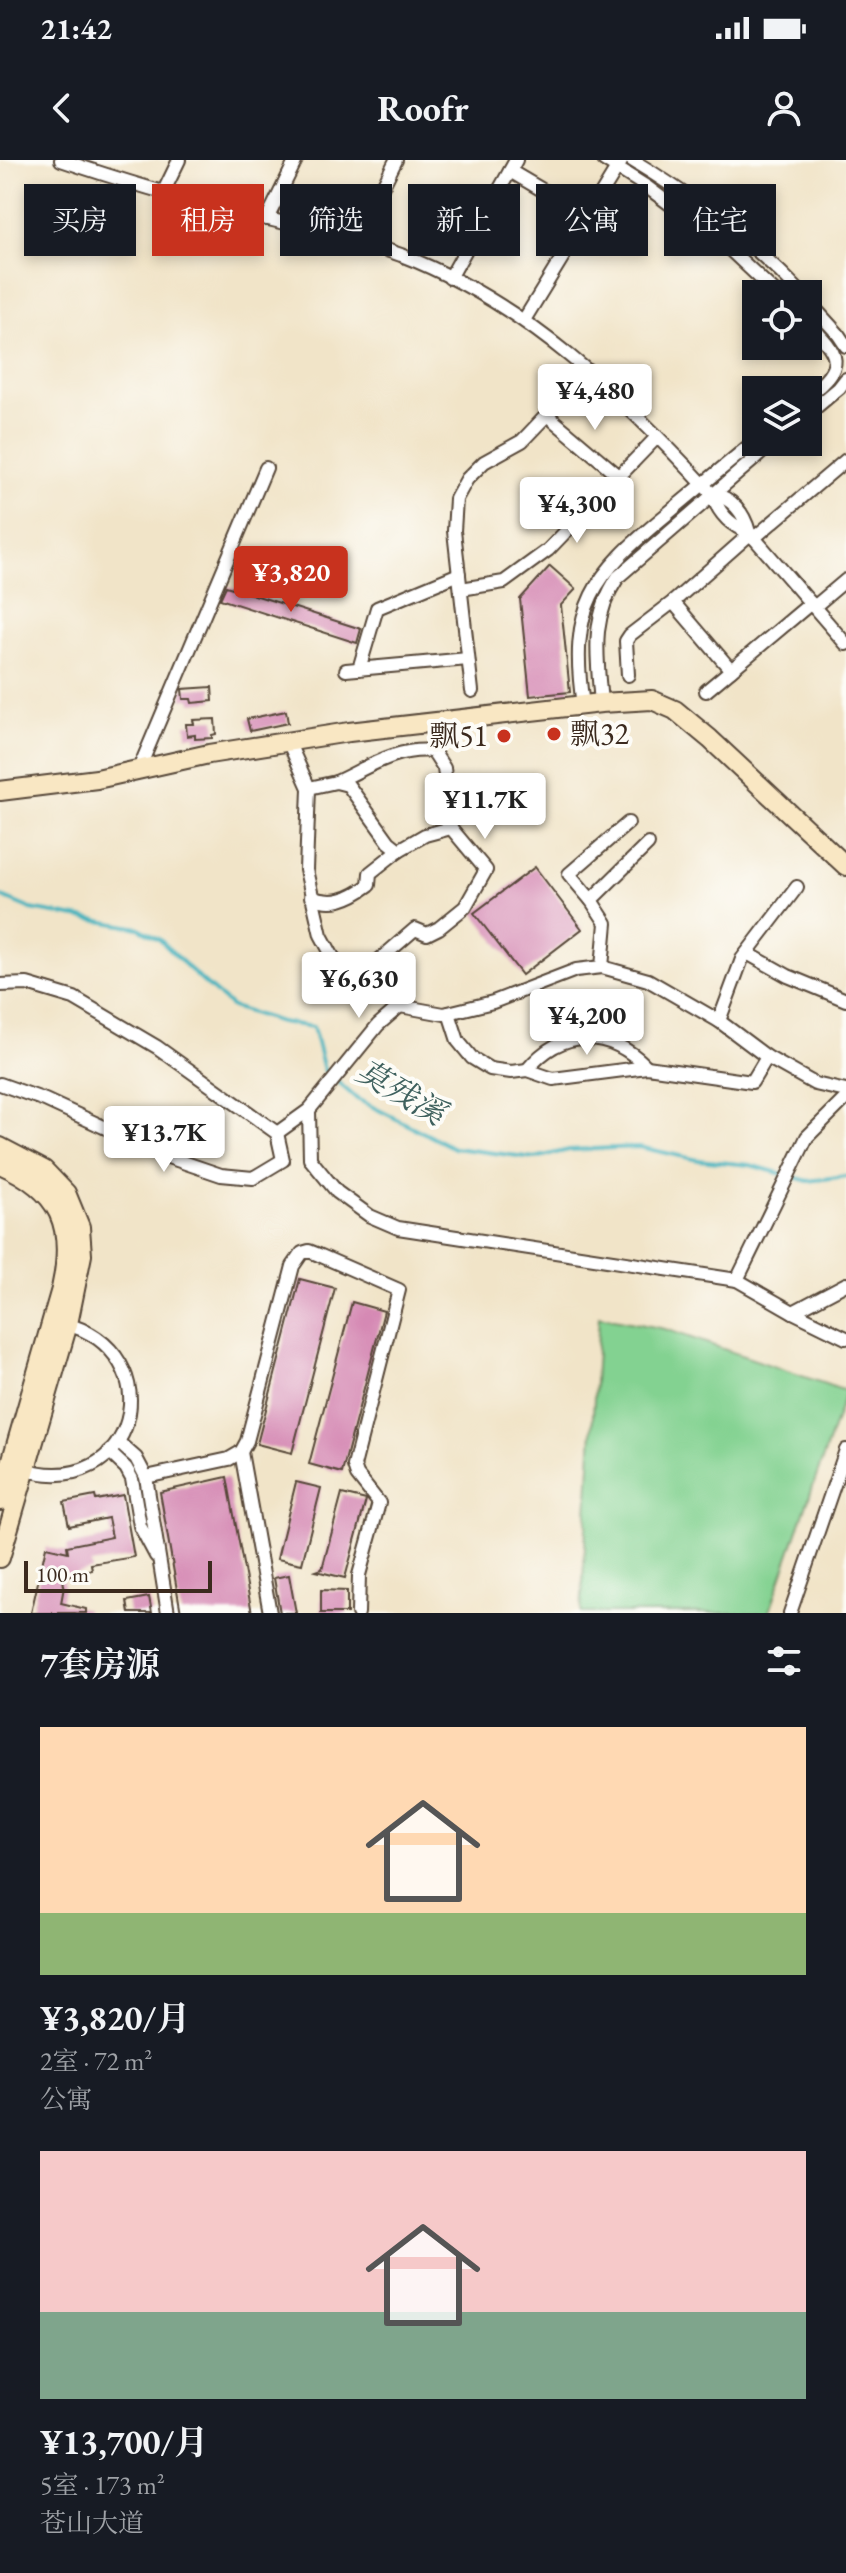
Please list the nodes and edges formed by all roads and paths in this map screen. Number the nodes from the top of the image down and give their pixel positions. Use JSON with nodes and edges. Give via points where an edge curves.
{"nodes":[{"id":1,"x":61,"y":160,"type":"edge"},
{"id":2,"x":179,"y":160,"type":"edge"},
{"id":3,"x":296,"y":160,"type":"edge"},
{"id":4,"x":396,"y":160,"type":"edge"},
{"id":5,"x":604,"y":160,"type":"edge"},
{"id":6,"x":632,"y":160,"type":"edge"},
{"id":7,"x":88,"y":164,"type":"edge"},
{"id":8,"x":620,"y":164,"type":"edge"},
{"id":9,"x":513,"y":165,"type":"edge"},
{"id":10,"x":167,"y":184,"type":"edge"},
{"id":11,"x":384,"y":184,"type":"edge"},
{"id":12,"x":540,"y":184,"type":"edge"},
{"id":13,"x":608,"y":184,"type":"edge"},
{"id":14,"x":152,"y":189,"type":"edge"},
{"id":15,"x":264,"y":218,"type":"edge"},
{"id":16,"x":267,"y":219,"type":"junction"},
{"id":17,"x":280,"y":222,"type":"edge"},
{"id":18,"x":392,"y":253,"type":"edge"},
{"id":19,"x":564,"y":256,"type":"edge"},
{"id":20,"x":450,"y":278,"type":"junction"},
{"id":21,"x":762,"y":280,"type":"edge"},
{"id":22,"x":787,"y":280,"type":"edge"},
{"id":23,"x":822,"y":316,"type":"edge"},
{"id":24,"x":524,"y":320,"type":"junction"},
{"id":25,"x":822,"y":338,"type":"edge"},
{"id":26,"x":846,"y":346,"type":"edge"},
{"id":27,"x":589,"y":371,"type":"junction"},
{"id":28,"x":846,"y":379,"type":"edge"},
{"id":29,"x":822,"y":384,"type":"edge"},
{"id":30,"x":822,"y":402,"type":"edge"},
{"id":31,"x":547,"y":415,"type":"junction"},
{"id":32,"x":657,"y":437,"type":"junction"},
{"id":33,"x":742,"y":454,"type":"edge"},
{"id":34,"x":754,"y":456,"type":"edge"},
{"id":35,"x":846,"y":460,"type":"edge"},
{"id":36,"x":266,"y":468,"type":"dead end"},
{"id":37,"x":619,"y":476,"type":"junction"},
{"id":38,"x":708,"y":489,"type":"junction"},
{"id":39,"x":751,"y":535,"type":"junction"},
{"id":40,"x":459,"y":574,"type":"junction"},
{"id":41,"x":846,"y":580,"type":"edge"},
{"id":42,"x":461,"y":589,"type":"junction"},
{"id":43,"x":673,"y":602,"type":"junction"},
{"id":44,"x":812,"y":605,"type":"junction"},
{"id":45,"x":579,"y":637,"type":"junction"},
{"id":46,"x":596,"y":638,"type":"junction"},
{"id":47,"x":846,"y":644,"type":"edge"},
{"id":48,"x":468,"y":659,"type":"junction"},
{"id":49,"x":731,"y":670,"type":"junction"},
{"id":50,"x":628,"y":675,"type":"dead end"},
{"id":51,"x":472,"y":691,"type":"dead end"},
{"id":52,"x":706,"y":691,"type":"dead end"},
{"id":53,"x":592,"y":704,"type":"junction"},
{"id":54,"x":288,"y":741,"type":"junction"},
{"id":55,"x":139,"y":769,"type":"junction"},
{"id":56,"x":336,"y":782,"type":"junction"},
{"id":57,"x":309,"y":788,"type":"junction"},
{"id":58,"x":0,"y":791,"type":"edge"},
{"id":59,"x":628,"y":823,"type":"dead end"},
{"id":60,"x":451,"y":828,"type":"junction"},
{"id":61,"x":648,"y":844,"type":"dead end"},
{"id":62,"x":399,"y":850,"type":"junction"},
{"id":63,"x":846,"y":866,"type":"edge"},
{"id":64,"x":797,"y":887,"type":"dead end"},
{"id":65,"x":311,"y":897,"type":"junction"},
{"id":66,"x":591,"y":900,"type":"junction"},
{"id":67,"x":747,"y":953,"type":"junction"},
{"id":68,"x":602,"y":967,"type":"junction"},
{"id":69,"x":356,"y":980,"type":"junction"},
{"id":70,"x":0,"y":985,"type":"edge"},
{"id":71,"x":846,"y":1000,"type":"edge"},
{"id":72,"x":400,"y":1006,"type":"junction"},
{"id":73,"x":449,"y":1013,"type":"junction"},
{"id":74,"x":719,"y":1021,"type":"junction"},
{"id":75,"x":767,"y":1057,"type":"junction"},
{"id":76,"x":647,"y":1067,"type":"junction"},
{"id":77,"x":527,"y":1070,"type":"junction"},
{"id":78,"x":0,"y":1084,"type":"edge"},
{"id":79,"x":846,"y":1091,"type":"edge"},
{"id":80,"x":846,"y":1098,"type":"edge"},
{"id":81,"x":309,"y":1110,"type":"junction"},
{"id":82,"x":277,"y":1133,"type":"junction"},
{"id":83,"x":0,"y":1147,"type":"edge"},
{"id":84,"x":310,"y":1159,"type":"junction"},
{"id":85,"x":283,"y":1160,"type":"junction"},
{"id":86,"x":0,"y":1164,"type":"edge"},
{"id":87,"x":737,"y":1280,"type":"junction"},
{"id":88,"x":846,"y":1284,"type":"edge"},
{"id":89,"x":793,"y":1312,"type":"junction"},
{"id":90,"x":60,"y":1322,"type":"junction"},
{"id":91,"x":846,"y":1338,"type":"edge"},
{"id":92,"x":114,"y":1447,"type":"junction"},
{"id":93,"x":846,"y":1450,"type":"edge"},
{"id":94,"x":241,"y":1452,"type":"junction"},
{"id":95,"x":18,"y":1468,"type":"junction"},
{"id":96,"x":146,"y":1477,"type":"junction"},
{"id":97,"x":0,"y":1501,"type":"edge"},
{"id":98,"x":0,"y":1558,"type":"edge"},
{"id":99,"x":160,"y":1566,"type":"junction"},
{"id":100,"x":168,"y":1613,"type":"edge"},
{"id":101,"x":270,"y":1613,"type":"edge"},
{"id":102,"x":358,"y":1613,"type":"edge"},
{"id":103,"x":790,"y":1613,"type":"edge"}],
"edges":[{"from":1,"to":7,"type":"street"},
{"from":2,"to":10,"type":"street"},
{"from":3,"to":16,"type":"street"},
{"from":4,"to":11,"type":"street"},
{"from":5,"to":8,"type":"street"},
{"from":6,"to":22,"type":"street","via":[[705,209]]},
{"from":7,"to":14,"type":"street"},
{"from":8,"to":13,"type":"street"},
{"from":8,"to":21,"type":"street"},
{"from":9,"to":12,"type":"street"},
{"from":9,"to":20,"type":"street"},
{"from":15,"to":16,"type":"street"},
{"from":16,"to":17,"type":"street"},
{"from":18,"to":20,"type":"street"},
{"from":19,"to":24,"type":"street"},
{"from":20,"to":24,"type":"street"},
{"from":23,"to":26,"type":"street"},
{"from":24,"to":27,"type":"street"},
{"from":25,"to":29,"type":"street","via":[[832,349],[835,366]]},
{"from":27,"to":31,"type":"street"},
{"from":27,"to":32,"type":"street"},
{"from":28,"to":30,"type":"street"},
{"from":31,"to":37,"type":"street"},
{"from":31,"to":40,"type":"street","via":[[522,441],[484,462],[464,482],[454,514]]},
{"from":32,"to":37,"type":"street"},
{"from":32,"to":38,"type":"street"},
{"from":33,"to":38,"type":"street"},
{"from":34,"to":38,"type":"street"},
{"from":35,"to":39,"type":"street"},
{"from":36,"to":55,"type":"street"},
{"from":37,"to":42,"type":"street","via":[[548,550],[509,580]]},
{"from":38,"to":39,"type":"street","via":[[724,516]]},
{"from":38,"to":45,"type":"street","via":[[639,538],[605,571]]},
{"from":38,"to":46,"type":"street","via":[[618,577],[600,611]]},
{"from":39,"to":43,"type":"street"},
{"from":39,"to":44,"type":"street"},
{"from":40,"to":42,"type":"street"},
{"from":40,"to":48,"type":"street","via":[[377,608],[352,669]]},
{"from":41,"to":44,"type":"street"},
{"from":42,"to":48,"type":"street"},
{"from":43,"to":49,"type":"street"},
{"from":43,"to":50,"type":"street","via":[[626,641]]},
{"from":44,"to":47,"type":"street"},
{"from":44,"to":49,"type":"street"},
{"from":45,"to":46,"type":"street"},
{"from":45,"to":53,"type":"street","via":[[578,659]]},
{"from":46,"to":53,"type":"street"},
{"from":48,"to":51,"type":"street"},
{"from":49,"to":52,"type":"street"},
{"from":53,"to":54,"type":"street"},
{"from":53,"to":63,"type":"street","via":[[652,700],[675,710]]},
{"from":54,"to":55,"type":"street"},
{"from":54,"to":57,"type":"street"},
{"from":55,"to":58,"type":"street"},
{"from":56,"to":57,"type":"street"},
{"from":56,"to":60,"type":"street","via":[[368,764],[416,749],[433,751],[444,768]]},
{"from":56,"to":62,"type":"street","via":[[348,785]]},
{"from":57,"to":65,"type":"street","via":[[306,870]]},
{"from":59,"to":66,"type":"street","via":[[569,874]]},
{"from":60,"to":62,"type":"street"},
{"from":60,"to":69,"type":"street","via":[[486,870],[465,907],[427,934],[415,929]]},
{"from":61,"to":66,"type":"street"},
{"from":62,"to":65,"type":"street","via":[[370,873],[369,885],[352,898],[327,904]]},
{"from":64,"to":67,"type":"street"},
{"from":65,"to":69,"type":"street","via":[[321,935],[333,957]]},
{"from":66,"to":68,"type":"street","via":[[606,923]]},
{"from":67,"to":71,"type":"street"},
{"from":67,"to":74,"type":"street"},
{"from":68,"to":73,"type":"street","via":[[576,970]]},
{"from":68,"to":74,"type":"street","via":[[648,980]]},
{"from":69,"to":72,"type":"street"},
{"from":70,"to":82,"type":"street","via":[[27,984],[74,998],[157,1047]]},
{"from":72,"to":73,"type":"street"},
{"from":72,"to":81,"type":"street","via":[[378,1025]]},
{"from":73,"to":77,"type":"street","via":[[458,1041],[472,1058],[490,1069]]},
{"from":74,"to":75,"type":"street"},
{"from":75,"to":76,"type":"street","via":[[752,1082]]},
{"from":75,"to":79,"type":"street","via":[[815,1084]]},
{"from":76,"to":77,"type":"street","via":[[563,1079]]},
{"from":76,"to":77,"type":"street","via":[[634,1054],[596,1039],[552,1045]]},
{"from":78,"to":85,"type":"street","via":[[221,1175],[253,1178]]},
{"from":80,"to":87,"type":"street","via":[[807,1137]]},
{"from":81,"to":82,"type":"street"},
{"from":81,"to":84,"type":"street"},
{"from":82,"to":85,"type":"street"},
{"from":83,"to":90,"type":"street","via":[[44,1170],[74,1209],[82,1255]]},
{"from":84,"to":85,"type":"street"},
{"from":84,"to":87,"type":"street","via":[[337,1192],[398,1228]]},
{"from":86,"to":90,"type":"street","via":[[35,1182],[60,1214],[67,1254]]},
{"from":87,"to":89,"type":"street"},
{"from":88,"to":89,"type":"street"},
{"from":89,"to":91,"type":"street"},
{"from":90,"to":92,"type":"street","via":[[98,1337],[126,1377],[129,1416]]},
{"from":90,"to":95,"type":"street"},
{"from":92,"to":95,"type":"street","via":[[93,1466],[72,1474]]},
{"from":92,"to":96,"type":"street","via":[[136,1458]]},
{"from":92,"to":99,"type":"street","via":[[132,1479],[140,1526]]},
{"from":93,"to":103,"type":"street"},
{"from":94,"to":96,"type":"street"},
{"from":94,"to":101,"type":"street"},
{"from":94,"to":102,"type":"street","via":[[299,1255],[309,1251],[399,1290],[354,1466],[379,1503],[359,1575]]},
{"from":95,"to":97,"type":"street"},
{"from":95,"to":98,"type":"street"},
{"from":96,"to":99,"type":"street"},
{"from":99,"to":100,"type":"street"}]}
